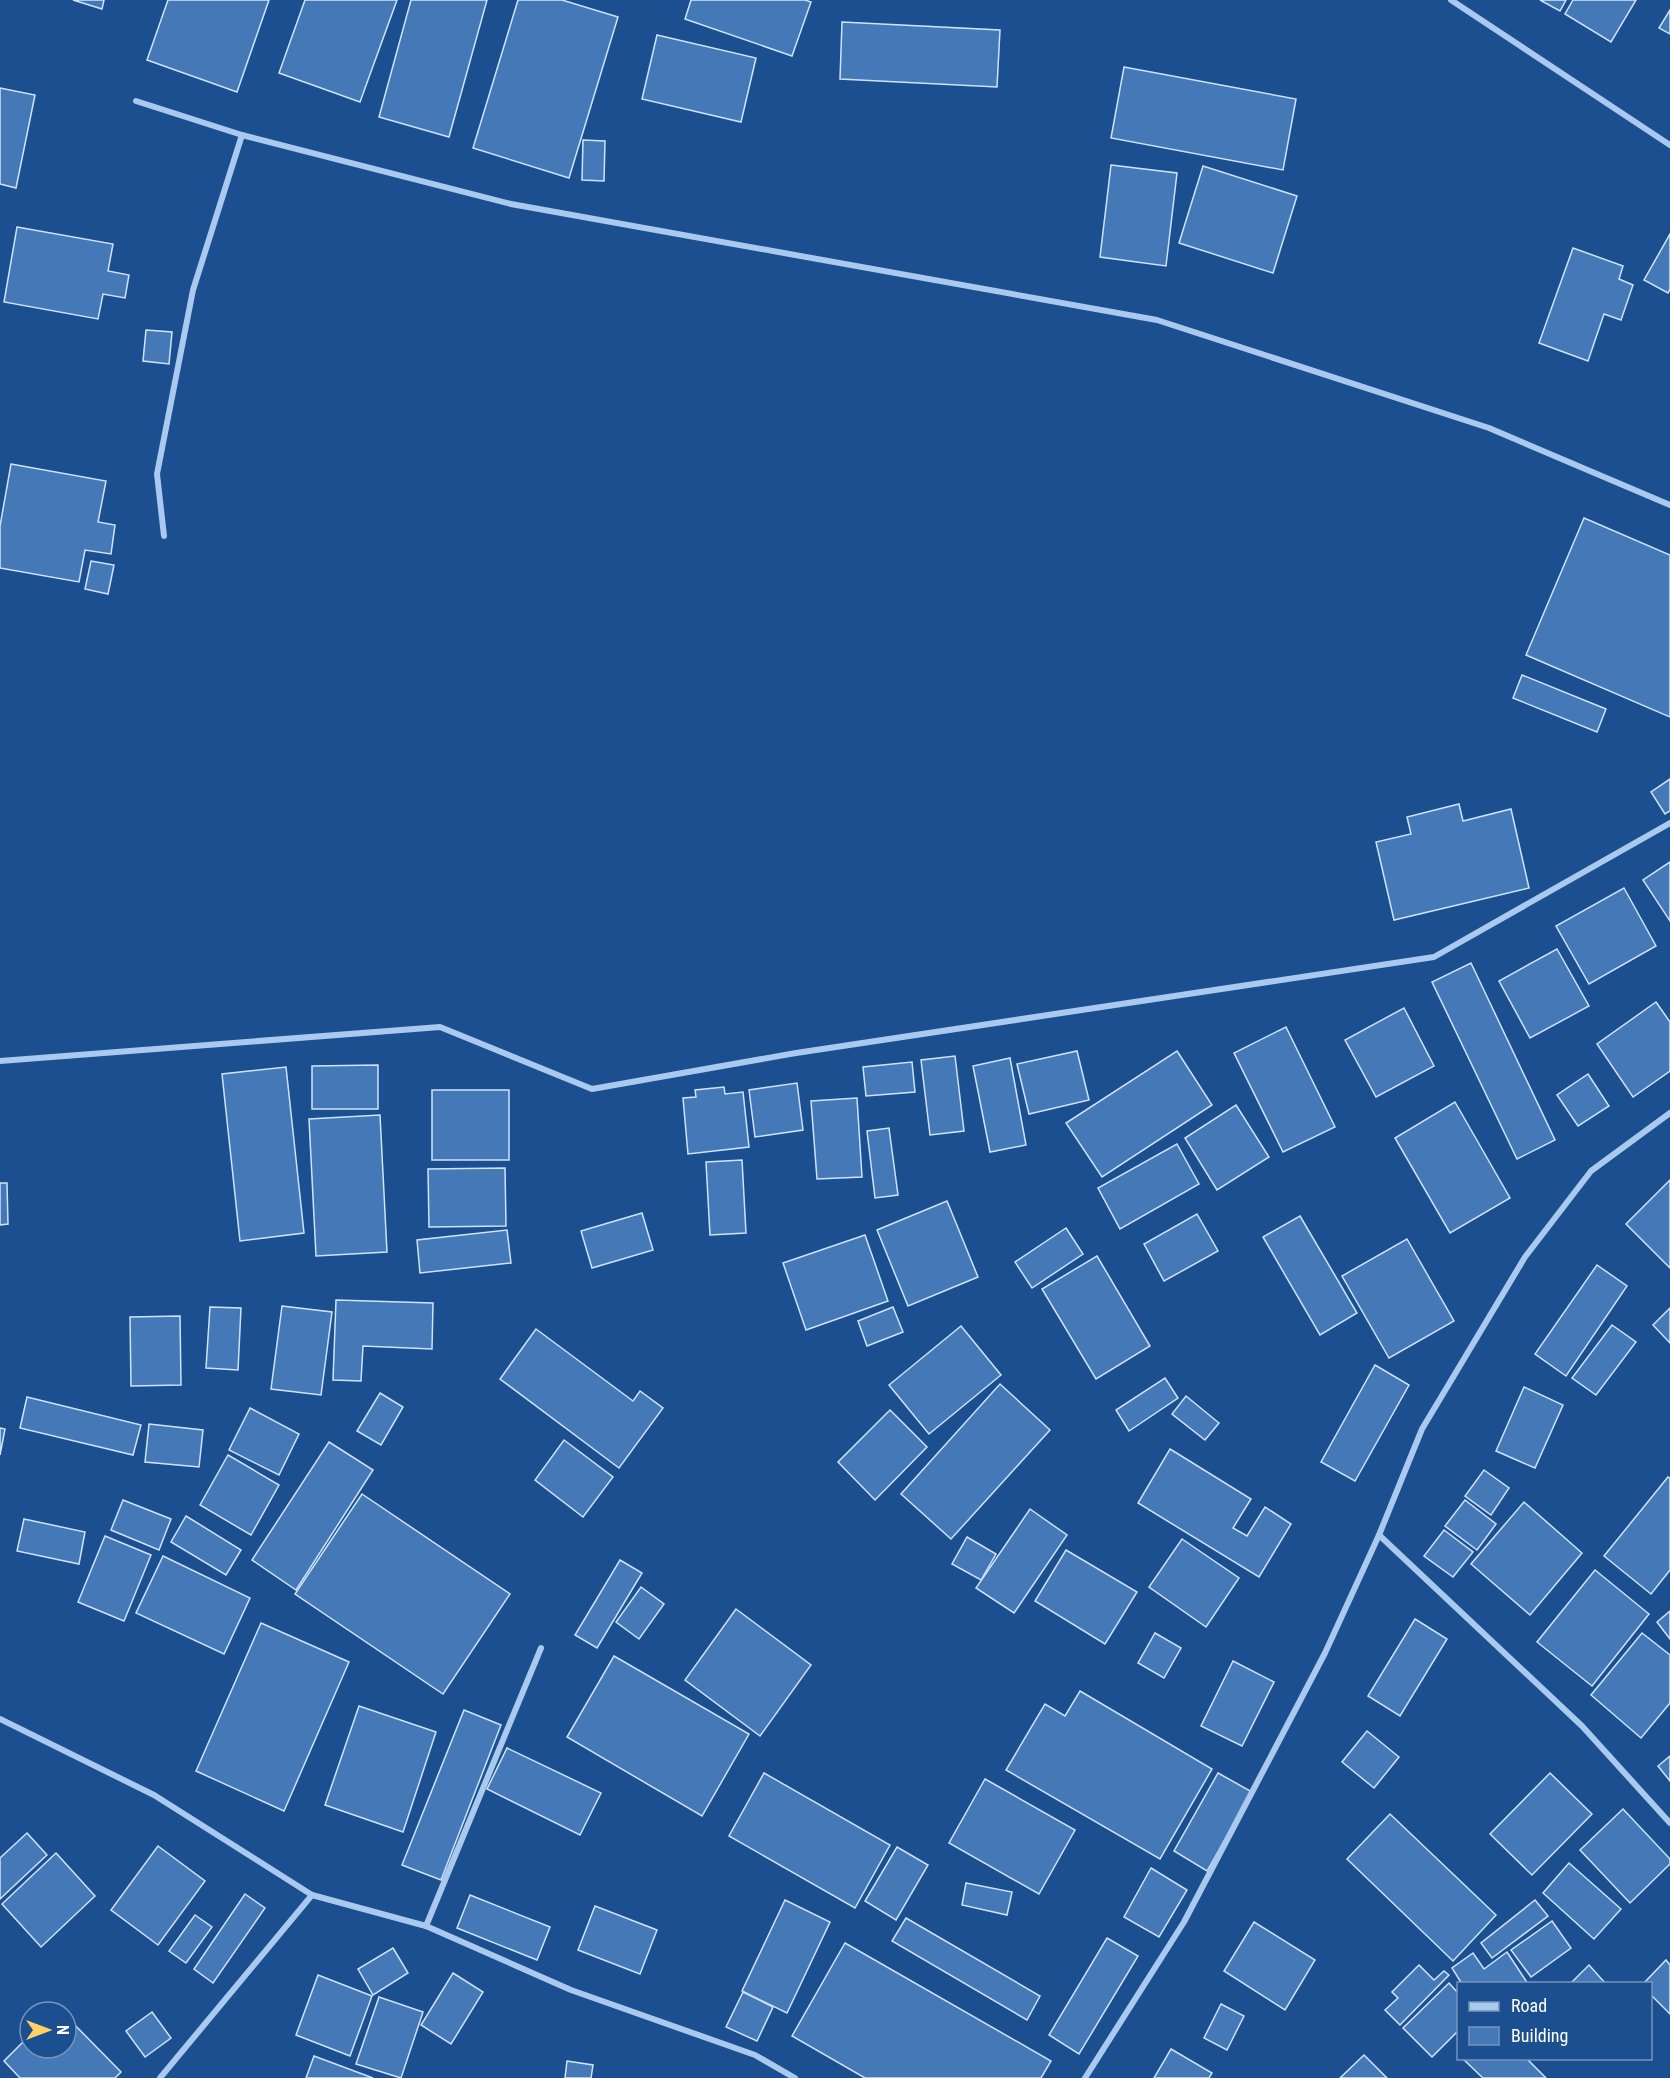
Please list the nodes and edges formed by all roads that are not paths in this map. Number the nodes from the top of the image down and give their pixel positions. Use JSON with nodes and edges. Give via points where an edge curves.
{"nodes":[{"id":1,"x":1451,"y":0,"type":"edge"},
{"id":2,"x":136,"y":101,"type":"dead end"},
{"id":3,"x":242,"y":135,"type":"junction"},
{"id":4,"x":1670,"y":145,"type":"edge"},
{"id":5,"x":1670,"y":505,"type":"edge"},
{"id":6,"x":164,"y":536,"type":"dead end"},
{"id":7,"x":1670,"y":823,"type":"edge"},
{"id":8,"x":0,"y":1061,"type":"edge"},
{"id":9,"x":1670,"y":1113,"type":"edge"},
{"id":10,"x":1378,"y":1535,"type":"junction"},
{"id":11,"x":541,"y":1648,"type":"dead end"},
{"id":12,"x":0,"y":1719,"type":"edge"},
{"id":13,"x":1670,"y":1823,"type":"edge"},
{"id":14,"x":312,"y":1895,"type":"junction"},
{"id":15,"x":426,"y":1926,"type":"junction"},
{"id":16,"x":160,"y":2078,"type":"edge"},
{"id":17,"x":795,"y":2078,"type":"edge"},
{"id":18,"x":1085,"y":2078,"type":"edge"}],
"edges":[{"from":1,"to":4,"type":"street"},
{"from":2,"to":3,"type":"street"},
{"from":3,"to":5,"type":"street","via":[[511,204],[1157,320],[1489,428]]},
{"from":3,"to":6,"type":"street","via":[[193,290],[157,474]]},
{"from":7,"to":8,"type":"street","via":[[1434,957],[796,1053],[592,1089],[440,1028]]},
{"from":9,"to":10,"type":"street","via":[[1591,1171],[1525,1257],[1422,1429]]},
{"from":10,"to":13,"type":"street","via":[[1582,1726]]},
{"from":10,"to":18,"type":"street","via":[[1325,1653],[1184,1922]]},
{"from":11,"to":15,"type":"street"},
{"from":12,"to":14,"type":"street","via":[[153,1795]]},
{"from":14,"to":15,"type":"street"},
{"from":14,"to":16,"type":"street"},
{"from":15,"to":17,"type":"street","via":[[571,1990],[755,2055]]}]}
